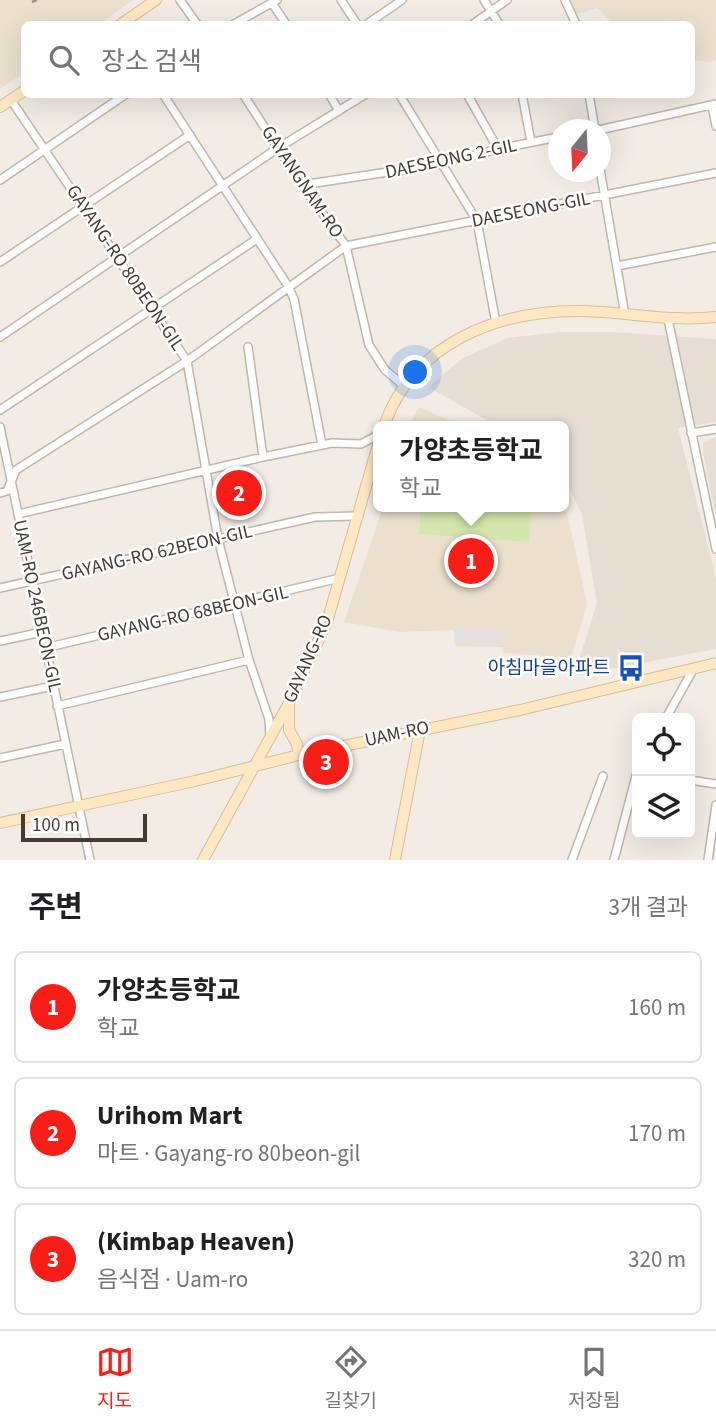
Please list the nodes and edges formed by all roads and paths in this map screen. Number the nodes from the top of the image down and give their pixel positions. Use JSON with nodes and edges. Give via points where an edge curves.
{"nodes":[{"id":1,"x":156,"y":0,"type":"edge"},
{"id":2,"x":180,"y":0,"type":"edge"},
{"id":3,"x":341,"y":0,"type":"edge"},
{"id":4,"x":402,"y":0,"type":"edge"},
{"id":5,"x":484,"y":0,"type":"edge"},
{"id":6,"x":508,"y":0,"type":"edge"},
{"id":7,"x":565,"y":0,"type":"edge"},
{"id":8,"x":275,"y":2,"type":"edge"},
{"id":9,"x":492,"y":11,"type":"junction"},
{"id":10,"x":125,"y":21,"type":"edge"},
{"id":11,"x":195,"y":21,"type":"edge"},
{"id":12,"x":240,"y":21,"type":"edge"},
{"id":13,"x":284,"y":21,"type":"edge"},
{"id":14,"x":355,"y":21,"type":"edge"},
{"id":15,"x":372,"y":21,"type":"edge"},
{"id":16,"x":477,"y":21,"type":"edge"},
{"id":17,"x":497,"y":21,"type":"edge"},
{"id":18,"x":575,"y":21,"type":"edge"},
{"id":19,"x":21,"y":93,"type":"edge"},
{"id":20,"x":120,"y":98,"type":"edge"},
{"id":21,"x":166,"y":98,"type":"edge"},
{"id":22,"x":246,"y":98,"type":"edge"},
{"id":23,"x":331,"y":98,"type":"edge"},
{"id":24,"x":360,"y":98,"type":"edge"},
{"id":25,"x":401,"y":98,"type":"edge"},
{"id":26,"x":469,"y":98,"type":"edge"},
{"id":27,"x":523,"y":98,"type":"edge"},
{"id":28,"x":590,"y":98,"type":"edge"},
{"id":29,"x":12,"y":100,"type":"junction"},
{"id":30,"x":714,"y":105,"type":"edge"},
{"id":31,"x":0,"y":107,"type":"edge"},
{"id":32,"x":339,"y":111,"type":"junction"},
{"id":33,"x":595,"y":119,"type":"edge"},
{"id":34,"x":716,"y":126,"type":"edge"},
{"id":35,"x":611,"y":127,"type":"edge"},
{"id":36,"x":190,"y":135,"type":"junction"},
{"id":37,"x":548,"y":139,"type":"edge"},
{"id":38,"x":531,"y":142,"type":"junction"},
{"id":39,"x":278,"y":148,"type":"junction"},
{"id":40,"x":46,"y":149,"type":"junction"},
{"id":41,"x":498,"y":149,"type":"junction"},
{"id":42,"x":441,"y":164,"type":"junction"},
{"id":43,"x":716,"y":173,"type":"edge"},
{"id":44,"x":0,"y":180,"type":"edge"},
{"id":45,"x":602,"y":182,"type":"edge"},
{"id":46,"x":223,"y":185,"type":"junction"},
{"id":47,"x":302,"y":186,"type":"junction"},
{"id":48,"x":604,"y":196,"type":"junction"},
{"id":49,"x":84,"y":206,"type":"junction"},
{"id":50,"x":477,"y":221,"type":"junction"},
{"id":51,"x":257,"y":239,"type":"junction"},
{"id":52,"x":346,"y":246,"type":"junction"},
{"id":53,"x":716,"y":247,"type":"edge"},
{"id":54,"x":118,"y":257,"type":"junction"},
{"id":55,"x":0,"y":262,"type":"edge"},
{"id":56,"x":617,"y":266,"type":"junction"},
{"id":57,"x":288,"y":286,"type":"junction"},
{"id":58,"x":152,"y":309,"type":"junction"},
{"id":59,"x":625,"y":315,"type":"junction"},
{"id":60,"x":716,"y":317,"type":"edge"},
{"id":61,"x":668,"y":319,"type":"junction"},
{"id":62,"x":496,"y":323,"type":"junction"},
{"id":63,"x":0,"y":337,"type":"edge"},
{"id":64,"x":248,"y":347,"type":"dead end"},
{"id":65,"x":187,"y":361,"type":"junction"},
{"id":66,"x":403,"y":385,"type":"junction"},
{"id":67,"x":0,"y":410,"type":"edge"},
{"id":68,"x":386,"y":421,"type":"edge"},
{"id":69,"x":0,"y":427,"type":"edge"},
{"id":70,"x":716,"y":429,"type":"edge"},
{"id":71,"x":691,"y":433,"type":"junction"},
{"id":72,"x":373,"y":438,"type":"edge"},
{"id":73,"x":322,"y":445,"type":"junction"},
{"id":74,"x":263,"y":457,"type":"junction"},
{"id":75,"x":373,"y":461,"type":"edge"},
{"id":76,"x":207,"y":470,"type":"junction"},
{"id":77,"x":11,"y":482,"type":"junction"},
{"id":78,"x":0,"y":493,"type":"edge"},
{"id":79,"x":18,"y":514,"type":"junction"},
{"id":80,"x":356,"y":516,"type":"junction"},
{"id":81,"x":218,"y":539,"type":"junction"},
{"id":82,"x":716,"y":549,"type":"edge"},
{"id":83,"x":340,"y":578,"type":"junction"},
{"id":84,"x":32,"y":581,"type":"junction"},
{"id":85,"x":0,"y":588,"type":"edge"},
{"id":86,"x":236,"y":603,"type":"junction"},
{"id":87,"x":42,"y":632,"type":"junction"},
{"id":88,"x":0,"y":641,"type":"edge"},
{"id":89,"x":45,"y":648,"type":"junction"},
{"id":90,"x":249,"y":660,"type":"junction"},
{"id":91,"x":716,"y":663,"type":"edge"},
{"id":92,"x":694,"y":668,"type":"junction"},
{"id":93,"x":53,"y":685,"type":"junction"},
{"id":94,"x":0,"y":697,"type":"edge"},
{"id":95,"x":289,"y":703,"type":"junction"},
{"id":96,"x":57,"y":706,"type":"junction"},
{"id":97,"x":669,"y":713,"type":"edge"},
{"id":98,"x":419,"y":730,"type":"junction"},
{"id":99,"x":270,"y":736,"type":"junction"},
{"id":100,"x":65,"y":744,"type":"junction"},
{"id":101,"x":299,"y":755,"type":"junction"},
{"id":102,"x":0,"y":758,"type":"edge"},
{"id":103,"x":253,"y":766,"type":"junction"},
{"id":104,"x":603,"y":776,"type":"dead end"},
{"id":105,"x":636,"y":776,"type":"edge"},
{"id":106,"x":695,"y":781,"type":"edge"},
{"id":107,"x":716,"y":784,"type":"edge"},
{"id":108,"x":716,"y":804,"type":"edge"},
{"id":109,"x":78,"y":806,"type":"junction"},
{"id":110,"x":715,"y":817,"type":"edge"},
{"id":111,"x":0,"y":823,"type":"edge"},
{"id":112,"x":90,"y":860,"type":"edge"},
{"id":113,"x":203,"y":860,"type":"edge"},
{"id":114,"x":396,"y":860,"type":"edge"},
{"id":115,"x":572,"y":860,"type":"edge"},
{"id":116,"x":614,"y":860,"type":"edge"},
{"id":117,"x":708,"y":860,"type":"edge"}],
"edges":[{"from":1,"to":10,"type":"street"},
{"from":2,"to":11,"type":"street"},
{"from":3,"to":14,"type":"street"},
{"from":4,"to":15,"type":"street"},
{"from":5,"to":9,"type":"street"},
{"from":6,"to":9,"type":"street"},
{"from":7,"to":18,"type":"street"},
{"from":8,"to":12,"type":"street"},
{"from":8,"to":13,"type":"street"},
{"from":9,"to":16,"type":"street"},
{"from":9,"to":17,"type":"street"},
{"from":19,"to":29,"type":"street"},
{"from":20,"to":40,"type":"street"},
{"from":21,"to":36,"type":"street"},
{"from":22,"to":39,"type":"street","name":"GAYANGNAM-RO"},
{"from":23,"to":32,"type":"street"},
{"from":24,"to":32,"type":"street"},
{"from":25,"to":42,"type":"street"},
{"from":26,"to":41,"type":"street"},
{"from":27,"to":38,"type":"street"},
{"from":28,"to":33,"type":"street"},
{"from":29,"to":31,"type":"street"},
{"from":29,"to":40,"type":"street","name":"GAYANG-RO 80BEON-GIL"},
{"from":30,"to":34,"type":"street"},
{"from":30,"to":35,"type":"street"},
{"from":32,"to":39,"type":"street"},
{"from":36,"to":46,"type":"street"},
{"from":36,"to":49,"type":"street"},
{"from":37,"to":38,"type":"street","name":"DAESEONG 2-GIL"},
{"from":38,"to":41,"type":"street","name":"DAESEONG 2-GIL"},
{"from":39,"to":46,"type":"street"},
{"from":39,"to":47,"type":"street","name":"GAYANGNAM-RO"},
{"from":40,"to":44,"type":"street"},
{"from":40,"to":49,"type":"street","name":"GAYANG-RO 80BEON-GIL"},
{"from":41,"to":42,"type":"street","name":"DAESEONG 2-GIL"},
{"from":42,"to":47,"type":"street","name":"DAESEONG 2-GIL"},
{"from":42,"to":50,"type":"street"},
{"from":43,"to":48,"type":"street","name":"DAESEONG-GIL"},
{"from":45,"to":48,"type":"street"},
{"from":46,"to":51,"type":"street"},
{"from":46,"to":54,"type":"street"},
{"from":47,"to":52,"type":"street","name":"GAYANGNAM-RO"},
{"from":48,"to":50,"type":"street","name":"DAESEONG-GIL"},
{"from":48,"to":56,"type":"street"},
{"from":49,"to":54,"type":"street","name":"GAYANG-RO 80BEON-GIL"},
{"from":49,"to":55,"type":"street"},
{"from":50,"to":52,"type":"street","name":"DAESEONG-GIL"},
{"from":50,"to":62,"type":"street"},
{"from":51,"to":57,"type":"street"},
{"from":51,"to":58,"type":"street"},
{"from":52,"to":57,"type":"street"},
{"from":52,"to":66,"type":"street","name":"GAYANGNAM-RO","via":[[369,345],[385,370]]},
{"from":53,"to":56,"type":"street"},
{"from":54,"to":58,"type":"street","name":"GAYANG-RO 80BEON-GIL"},
{"from":54,"to":63,"type":"street"},
{"from":56,"to":59,"type":"street"},
{"from":57,"to":65,"type":"street"},
{"from":57,"to":73,"type":"street"},
{"from":58,"to":65,"type":"street","name":"GAYANG-RO 80BEON-GIL"},
{"from":58,"to":67,"type":"street"},
{"from":59,"to":61,"type":"street"},
{"from":59,"to":62,"type":"street","via":[[541,312]]},
{"from":60,"to":61,"type":"street"},
{"from":61,"to":71,"type":"street"},
{"from":62,"to":66,"type":"street","via":[[462,336],[431,357]]},
{"from":64,"to":74,"type":"street"},
{"from":65,"to":76,"type":"street","name":"GAYANG-RO 80BEON-GIL"},
{"from":65,"to":77,"type":"street","via":[[16,470]]},
{"from":66,"to":68,"type":"street"},
{"from":69,"to":77,"type":"street","name":"UAM-RO 246BEON-GIL"},
{"from":70,"to":71,"type":"street"},
{"from":71,"to":82,"type":"street"},
{"from":72,"to":73,"type":"street","via":[[360,444]]},
{"from":73,"to":74,"type":"street"},
{"from":74,"to":76,"type":"street"},
{"from":75,"to":80,"type":"street","name":"GAYANG-RO"},
{"from":76,"to":79,"type":"street"},
{"from":76,"to":81,"type":"street","name":"GAYANG-RO 80BEON-GIL"},
{"from":77,"to":78,"type":"street","via":[[7,491]]},
{"from":77,"to":79,"type":"street","name":"UAM-RO 246BEON-GIL"},
{"from":79,"to":84,"type":"street","name":"UAM-RO 246BEON-GIL"},
{"from":80,"to":81,"type":"street","name":"GAYANG-RO 62BEON-GIL","via":[[315,517]]},
{"from":80,"to":83,"type":"street","name":"GAYANG-RO"},
{"from":81,"to":84,"type":"street","name":"GAYANG-RO 62BEON-GIL"},
{"from":81,"to":86,"type":"street","name":"GAYANG-RO 80BEON-GIL"},
{"from":83,"to":86,"type":"street","name":"GAYANG-RO 68BEON-GIL"},
{"from":83,"to":95,"type":"street","name":"GAYANG-RO","via":[[327,622]]},
{"from":84,"to":85,"type":"street","name":"GAYANG-RO 62BEON-GIL"},
{"from":84,"to":87,"type":"street","name":"UAM-RO 246BEON-GIL"},
{"from":86,"to":89,"type":"street","name":"GAYANG-RO 68BEON-GIL"},
{"from":86,"to":90,"type":"street","name":"GAYANG-RO 80BEON-GIL"},
{"from":87,"to":88,"type":"street"},
{"from":87,"to":89,"type":"street","name":"UAM-RO 246BEON-GIL"},
{"from":89,"to":93,"type":"street","name":"UAM-RO 246BEON-GIL"},
{"from":90,"to":96,"type":"street"},
{"from":90,"to":99,"type":"street","name":"GAYANG-RO 80BEON-GIL","via":[[269,719]]},
{"from":91,"to":92,"type":"street","name":"UAM-RO"},
{"from":92,"to":97,"type":"street"},
{"from":92,"to":98,"type":"street","name":"UAM-RO"},
{"from":93,"to":94,"type":"street"},
{"from":93,"to":96,"type":"street","name":"UAM-RO 246BEON-GIL"},
{"from":95,"to":99,"type":"street","name":"GAYANG-RO"},
{"from":95,"to":101,"type":"street","via":[[289,730]]},
{"from":96,"to":100,"type":"street","name":"UAM-RO 246BEON-GIL"},
{"from":98,"to":101,"type":"street","name":"UAM-RO"},
{"from":98,"to":114,"type":"street"},
{"from":99,"to":103,"type":"street","name":"GAYANG-RO"},
{"from":100,"to":102,"type":"street"},
{"from":100,"to":109,"type":"street","name":"UAM-RO 246BEON-GIL"},
{"from":101,"to":103,"type":"street","name":"UAM-RO"},
{"from":103,"to":109,"type":"street","name":"UAM-RO"},
{"from":103,"to":113,"type":"street","name":"GAYANG-RO"},
{"from":104,"to":115,"type":"street"},
{"from":105,"to":116,"type":"street"},
{"from":106,"to":107,"type":"street"},
{"from":108,"to":110,"type":"street"},
{"from":109,"to":111,"type":"street","name":"UAM-RO"},
{"from":109,"to":112,"type":"street"},
{"from":110,"to":117,"type":"street"}]}
